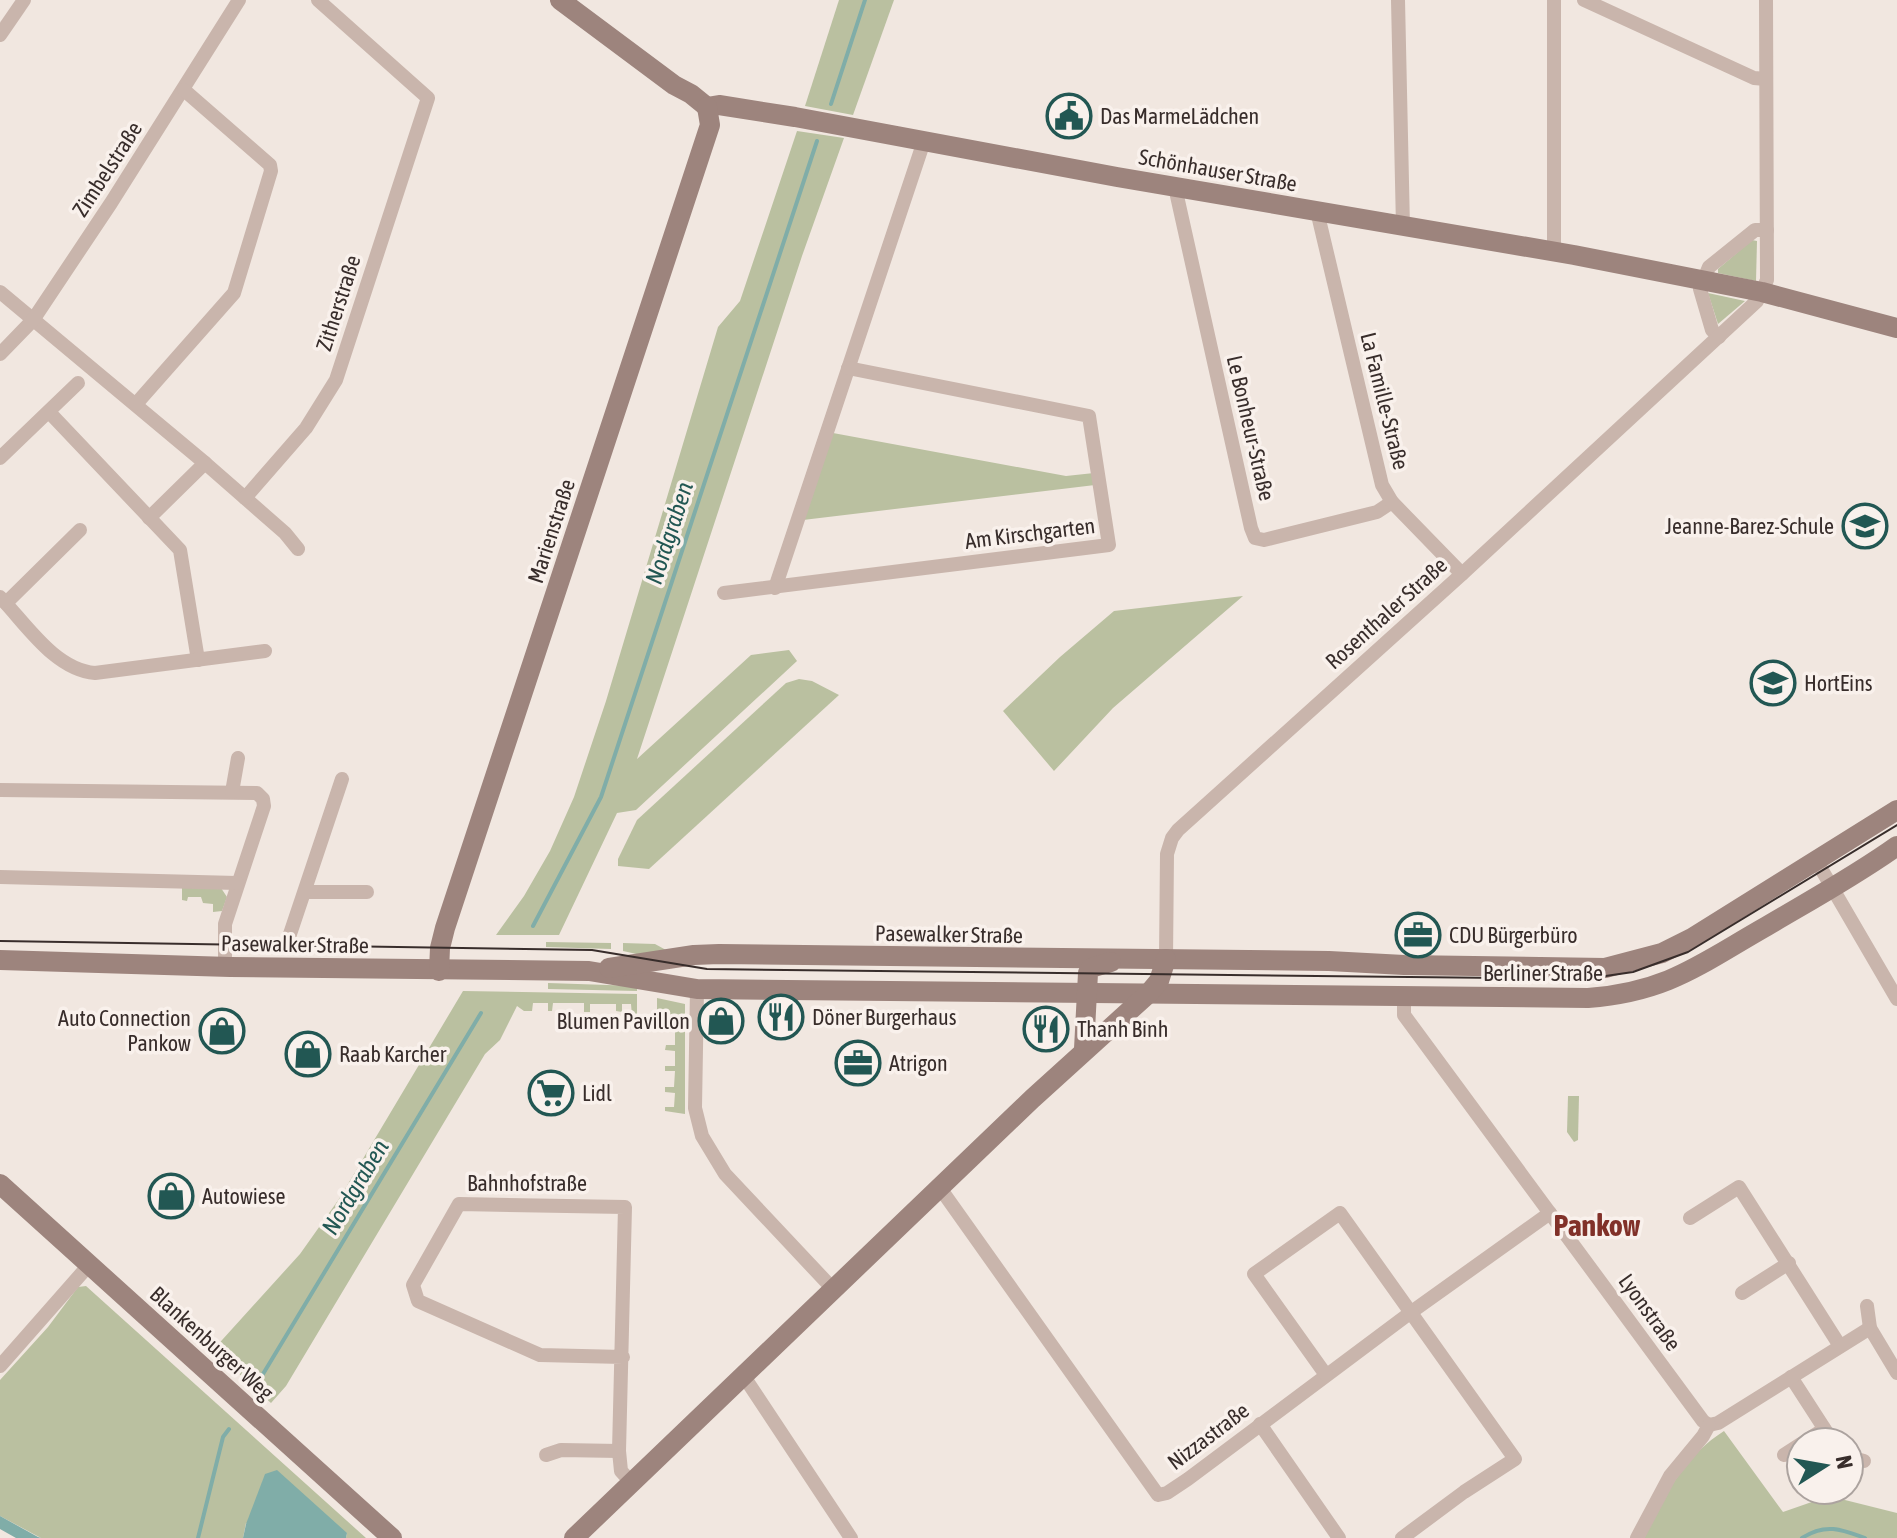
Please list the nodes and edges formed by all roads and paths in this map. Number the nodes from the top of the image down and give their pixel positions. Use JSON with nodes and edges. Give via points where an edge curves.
{"nodes":[{"id":1,"x":24,"y":0,"type":"edge"},
{"id":2,"x":239,"y":0,"type":"edge"},
{"id":3,"x":318,"y":0,"type":"edge"},
{"id":4,"x":560,"y":0,"type":"edge"},
{"id":5,"x":1398,"y":0,"type":"edge"},
{"id":6,"x":1554,"y":0,"type":"edge"},
{"id":7,"x":1584,"y":0,"type":"edge"},
{"id":8,"x":1766,"y":0,"type":"edge"},
{"id":9,"x":0,"y":35,"type":"edge"},
{"id":10,"x":1766,"y":79,"type":"junction"},
{"id":11,"x":184,"y":90,"type":"junction"},
{"id":12,"x":707,"y":107,"type":"junction"},
{"id":13,"x":924,"y":141,"type":"junction"},
{"id":14,"x":1177,"y":186,"type":"junction"},
{"id":15,"x":1317,"y":211,"type":"junction"},
{"id":16,"x":1403,"y":227,"type":"junction"},
{"id":17,"x":1767,"y":230,"type":"junction"},
{"id":18,"x":1554,"y":251,"type":"junction"},
{"id":19,"x":1704,"y":280,"type":"junction"},
{"id":20,"x":0,"y":292,"type":"edge"},
{"id":21,"x":1762,"y":292,"type":"junction"},
{"id":22,"x":33,"y":320,"type":"junction"},
{"id":23,"x":1897,"y":328,"type":"edge"},
{"id":24,"x":1719,"y":337,"type":"junction"},
{"id":25,"x":0,"y":354,"type":"edge"},
{"id":26,"x":848,"y":368,"type":"junction"},
{"id":27,"x":78,"y":383,"type":"dead end"},
{"id":28,"x":136,"y":404,"type":"junction"},
{"id":29,"x":49,"y":412,"type":"junction"},
{"id":30,"x":0,"y":458,"type":"edge"},
{"id":31,"x":205,"y":463,"type":"junction"},
{"id":32,"x":245,"y":498,"type":"junction"},
{"id":33,"x":1392,"y":502,"type":"junction"},
{"id":34,"x":149,"y":518,"type":"junction"},
{"id":35,"x":80,"y":530,"type":"dead end"},
{"id":36,"x":298,"y":549,"type":"dead end"},
{"id":37,"x":1462,"y":574,"type":"junction"},
{"id":38,"x":775,"y":588,"type":"junction"},
{"id":39,"x":724,"y":593,"type":"dead end"},
{"id":40,"x":3,"y":600,"type":"edge"},
{"id":41,"x":265,"y":651,"type":"dead end"},
{"id":42,"x":198,"y":660,"type":"junction"},
{"id":43,"x":238,"y":758,"type":"dead end"},
{"id":44,"x":342,"y":779,"type":"dead end"},
{"id":45,"x":0,"y":790,"type":"edge"},
{"id":46,"x":232,"y":792,"type":"junction"},
{"id":47,"x":1897,"y":810,"type":"edge"},
{"id":48,"x":1897,"y":846,"type":"edge"},
{"id":49,"x":1816,"y":860,"type":"junction"},
{"id":50,"x":0,"y":877,"type":"edge"},
{"id":51,"x":237,"y":883,"type":"junction"},
{"id":52,"x":1832,"y":888,"type":"junction"},
{"id":53,"x":305,"y":892,"type":"junction"},
{"id":54,"x":367,"y":892,"type":"dead end"},
{"id":55,"x":289,"y":937,"type":"dead end"},
{"id":56,"x":694,"y":955,"type":"junction"},
{"id":57,"x":884,"y":956,"type":"junction"},
{"id":58,"x":1166,"y":959,"type":"junction"},
{"id":59,"x":0,"y":960,"type":"edge"},
{"id":60,"x":1115,"y":960,"type":"junction"},
{"id":61,"x":225,"y":967,"type":"junction"},
{"id":62,"x":439,"y":971,"type":"junction"},
{"id":63,"x":589,"y":971,"type":"junction"},
{"id":64,"x":697,"y":989,"type":"junction"},
{"id":65,"x":883,"y":990,"type":"junction"},
{"id":66,"x":1086,"y":993,"type":"junction"},
{"id":67,"x":1149,"y":993,"type":"junction"},
{"id":68,"x":1404,"y":996,"type":"junction"},
{"id":69,"x":1897,"y":999,"type":"edge"},
{"id":70,"x":1084,"y":1049,"type":"junction"},
{"id":71,"x":0,"y":1184,"type":"edge"},
{"id":72,"x":940,"y":1188,"type":"junction"},
{"id":73,"x":1550,"y":1213,"type":"junction"},
{"id":74,"x":1690,"y":1218,"type":"dead end"},
{"id":75,"x":1789,"y":1263,"type":"junction"},
{"id":76,"x":89,"y":1265,"type":"junction"},
{"id":77,"x":833,"y":1289,"type":"junction"},
{"id":78,"x":1742,"y":1293,"type":"dead end"},
{"id":79,"x":1867,"y":1306,"type":"dead end"},
{"id":80,"x":1410,"y":1313,"type":"junction"},
{"id":81,"x":1870,"y":1328,"type":"junction"},
{"id":82,"x":1840,"y":1346,"type":"junction"},
{"id":83,"x":623,"y":1357,"type":"junction"},
{"id":84,"x":0,"y":1366,"type":"edge"},
{"id":85,"x":1897,"y":1373,"type":"edge"},
{"id":86,"x":743,"y":1375,"type":"junction"},
{"id":87,"x":1326,"y":1375,"type":"junction"},
{"id":88,"x":1791,"y":1377,"type":"junction"},
{"id":89,"x":1260,"y":1424,"type":"junction"},
{"id":90,"x":1709,"y":1425,"type":"junction"},
{"id":91,"x":1822,"y":1426,"type":"edge"},
{"id":92,"x":619,"y":1451,"type":"junction"},
{"id":93,"x":546,"y":1455,"type":"dead end"},
{"id":94,"x":631,"y":1482,"type":"junction"},
{"id":95,"x":392,"y":1538,"type":"edge"},
{"id":96,"x":574,"y":1538,"type":"edge"},
{"id":97,"x":851,"y":1538,"type":"edge"},
{"id":98,"x":1339,"y":1538,"type":"edge"},
{"id":99,"x":1402,"y":1538,"type":"edge"},
{"id":100,"x":1637,"y":1538,"type":"edge"}],
"edges":[{"from":1,"to":9,"type":"street"},
{"from":2,"to":11,"type":"street","name":"Zimbelstraße"},
{"from":3,"to":32,"type":"street","name":"Zitherstraße","via":[[428,98],[336,380],[306,428]]},
{"from":4,"to":12,"type":"main road","name":"Schönhauser Straße"},
{"from":5,"to":16,"type":"street"},
{"from":6,"to":18,"type":"street"},
{"from":7,"to":10,"type":"street"},
{"from":8,"to":10,"type":"street"},
{"from":10,"to":17,"type":"street"},
{"from":11,"to":22,"type":"street","name":"Zimbelstraße"},
{"from":11,"to":28,"type":"street","via":[[271,171],[234,293]]},
{"from":12,"to":13,"type":"main road","name":"Schönhauser Straße"},
{"from":12,"to":62,"type":"main road","name":"Marienstraße","via":[[710,125],[445,928]]},
{"from":13,"to":14,"type":"main road","name":"Schönhauser Straße"},
{"from":13,"to":26,"type":"street"},
{"from":14,"to":15,"type":"main road","name":"Schönhauser Straße"},
{"from":14,"to":33,"type":"street","name":"Le Bonheur-Straße","via":[[1255,538],[1377,512]]},
{"from":15,"to":16,"type":"main road","name":"Schönhauser Straße"},
{"from":15,"to":33,"type":"street","name":"La Famille-Straße","via":[[1382,485]]},
{"from":16,"to":18,"type":"main road","name":"Schönhauser Straße"},
{"from":17,"to":19,"type":"street","via":[[1755,230],[1709,267]]},
{"from":17,"to":21,"type":"street","via":[[1767,280]]},
{"from":18,"to":19,"type":"main road","name":"Schönhauser Straße"},
{"from":19,"to":21,"type":"main road","name":"Schönhauser Straße"},
{"from":19,"to":24,"type":"street","via":[[1700,289]]},
{"from":20,"to":22,"type":"street"},
{"from":21,"to":23,"type":"main road","name":"Schönhauser Straße"},
{"from":21,"to":24,"type":"street","name":"Rosenthaler Straße"},
{"from":22,"to":25,"type":"street","name":"Zimbelstraße"},
{"from":22,"to":28,"type":"street"},
{"from":24,"to":37,"type":"street","name":"Rosenthaler Straße"},
{"from":26,"to":38,"type":"street"},
{"from":26,"to":38,"type":"street","name":"Am Kirschgarten","via":[[1089,416],[1109,545]]},
{"from":27,"to":29,"type":"street"},
{"from":28,"to":31,"type":"street"},
{"from":29,"to":30,"type":"street"},
{"from":29,"to":34,"type":"street"},
{"from":31,"to":32,"type":"street"},
{"from":31,"to":34,"type":"street"},
{"from":32,"to":36,"type":"street"},
{"from":33,"to":37,"type":"street","name":"La Famille-Straße"},
{"from":34,"to":42,"type":"street","via":[[180,550]]},
{"from":35,"to":40,"type":"street"},
{"from":37,"to":58,"type":"street","name":"Rosenthaler Straße","via":[[1178,830],[1167,854]]},
{"from":38,"to":39,"type":"street","name":"Am Kirschgarten"},
{"from":40,"to":42,"type":"street","via":[[71,669],[95,673]]},
{"from":41,"to":42,"type":"street"},
{"from":43,"to":46,"type":"street"},
{"from":44,"to":53,"type":"street","name":"Pasewalker Straße"},
{"from":45,"to":46,"type":"street"},
{"from":46,"to":51,"type":"street","via":[[257,793],[264,806]]},
{"from":47,"to":49,"type":"main road","name":"Berliner Straße"},
{"from":48,"to":52,"type":"main road","name":"Berliner Straße"},
{"from":49,"to":52,"type":"street"},
{"from":49,"to":58,"type":"main road","name":"Berliner Straße","via":[[1677,946],[1605,968]]},
{"from":50,"to":51,"type":"street"},
{"from":51,"to":61,"type":"street","via":[[225,924]]},
{"from":52,"to":68,"type":"main road","name":"Berliner Straße","via":[[1696,968],[1638,992],[1588,998]]},
{"from":52,"to":69,"type":"street"},
{"from":53,"to":54,"type":"street"},
{"from":53,"to":55,"type":"street","name":"Pasewalker Straße"},
{"from":56,"to":57,"type":"main road","name":"Pasewalker Straße"},
{"from":56,"to":63,"type":"main road","name":"Pasewalker Straße"},
{"from":56,"to":64,"type":"main road"},
{"from":57,"to":60,"type":"main road","name":"Pasewalker Straße"},
{"from":57,"to":65,"type":"main road"},
{"from":58,"to":60,"type":"main road","name":"Pasewalker Straße"},
{"from":58,"to":67,"type":"main road"},
{"from":59,"to":61,"type":"main road","name":"Pasewalker Straße"},
{"from":60,"to":66,"type":"main road","via":[[1091,968]]},
{"from":61,"to":62,"type":"main road","name":"Pasewalker Straße"},
{"from":62,"to":63,"type":"main road","name":"Pasewalker Straße"},
{"from":63,"to":64,"type":"main road","name":"Pasewalker Straße"},
{"from":64,"to":65,"type":"main road","name":"Pasewalker Straße"},
{"from":64,"to":77,"type":"street","via":[[695,1108],[702,1136],[725,1174]]},
{"from":65,"to":66,"type":"main road","name":"Pasewalker Straße"},
{"from":66,"to":67,"type":"main road","name":"Pasewalker Straße"},
{"from":66,"to":70,"type":"main road"},
{"from":67,"to":68,"type":"main road","name":"Berliner Straße"},
{"from":67,"to":70,"type":"main road"},
{"from":68,"to":73,"type":"street","name":"Lyonstraße","via":[[1404,1015]]},
{"from":70,"to":72,"type":"main road"},
{"from":71,"to":76,"type":"main road","name":"Blankenburger Weg"},
{"from":72,"to":77,"type":"main road"},
{"from":72,"to":89,"type":"street","name":"Nizzastraße","via":[[1154,1493],[1171,1491]]},
{"from":73,"to":80,"type":"street","name":"Nizzastraße"},
{"from":73,"to":90,"type":"street","name":"Lyonstraße"},
{"from":74,"to":75,"type":"street","via":[[1739,1187]]},
{"from":75,"to":78,"type":"street"},
{"from":75,"to":82,"type":"street"},
{"from":76,"to":84,"type":"street"},
{"from":76,"to":95,"type":"main road","name":"Blankenburger Weg"},
{"from":77,"to":86,"type":"main road"},
{"from":79,"to":81,"type":"street"},
{"from":80,"to":87,"type":"street","name":"Nizzastraße"},
{"from":80,"to":87,"type":"street","via":[[1340,1213],[1254,1274]]},
{"from":80,"to":99,"type":"street","via":[[1515,1459]]},
{"from":81,"to":82,"type":"street"},
{"from":81,"to":85,"type":"street"},
{"from":82,"to":88,"type":"street"},
{"from":83,"to":83,"type":"street","name":"Bahnhofstraße","via":[[625,1207],[459,1204],[413,1285],[418,1301],[540,1355]]},
{"from":83,"to":92,"type":"street","name":"Bahnhofstraße"},
{"from":86,"to":94,"type":"main road"},
{"from":86,"to":97,"type":"street"},
{"from":87,"to":89,"type":"street","name":"Nizzastraße"},
{"from":88,"to":90,"type":"street"},
{"from":88,"to":91,"type":"street"},
{"from":89,"to":98,"type":"street"},
{"from":90,"to":100,"type":"street","via":[[1670,1476]]},
{"from":92,"to":93,"type":"street","via":[[561,1450]]},
{"from":92,"to":94,"type":"street","name":"Bahnhofstraße","via":[[621,1471]]},
{"from":94,"to":96,"type":"main road"}]}
